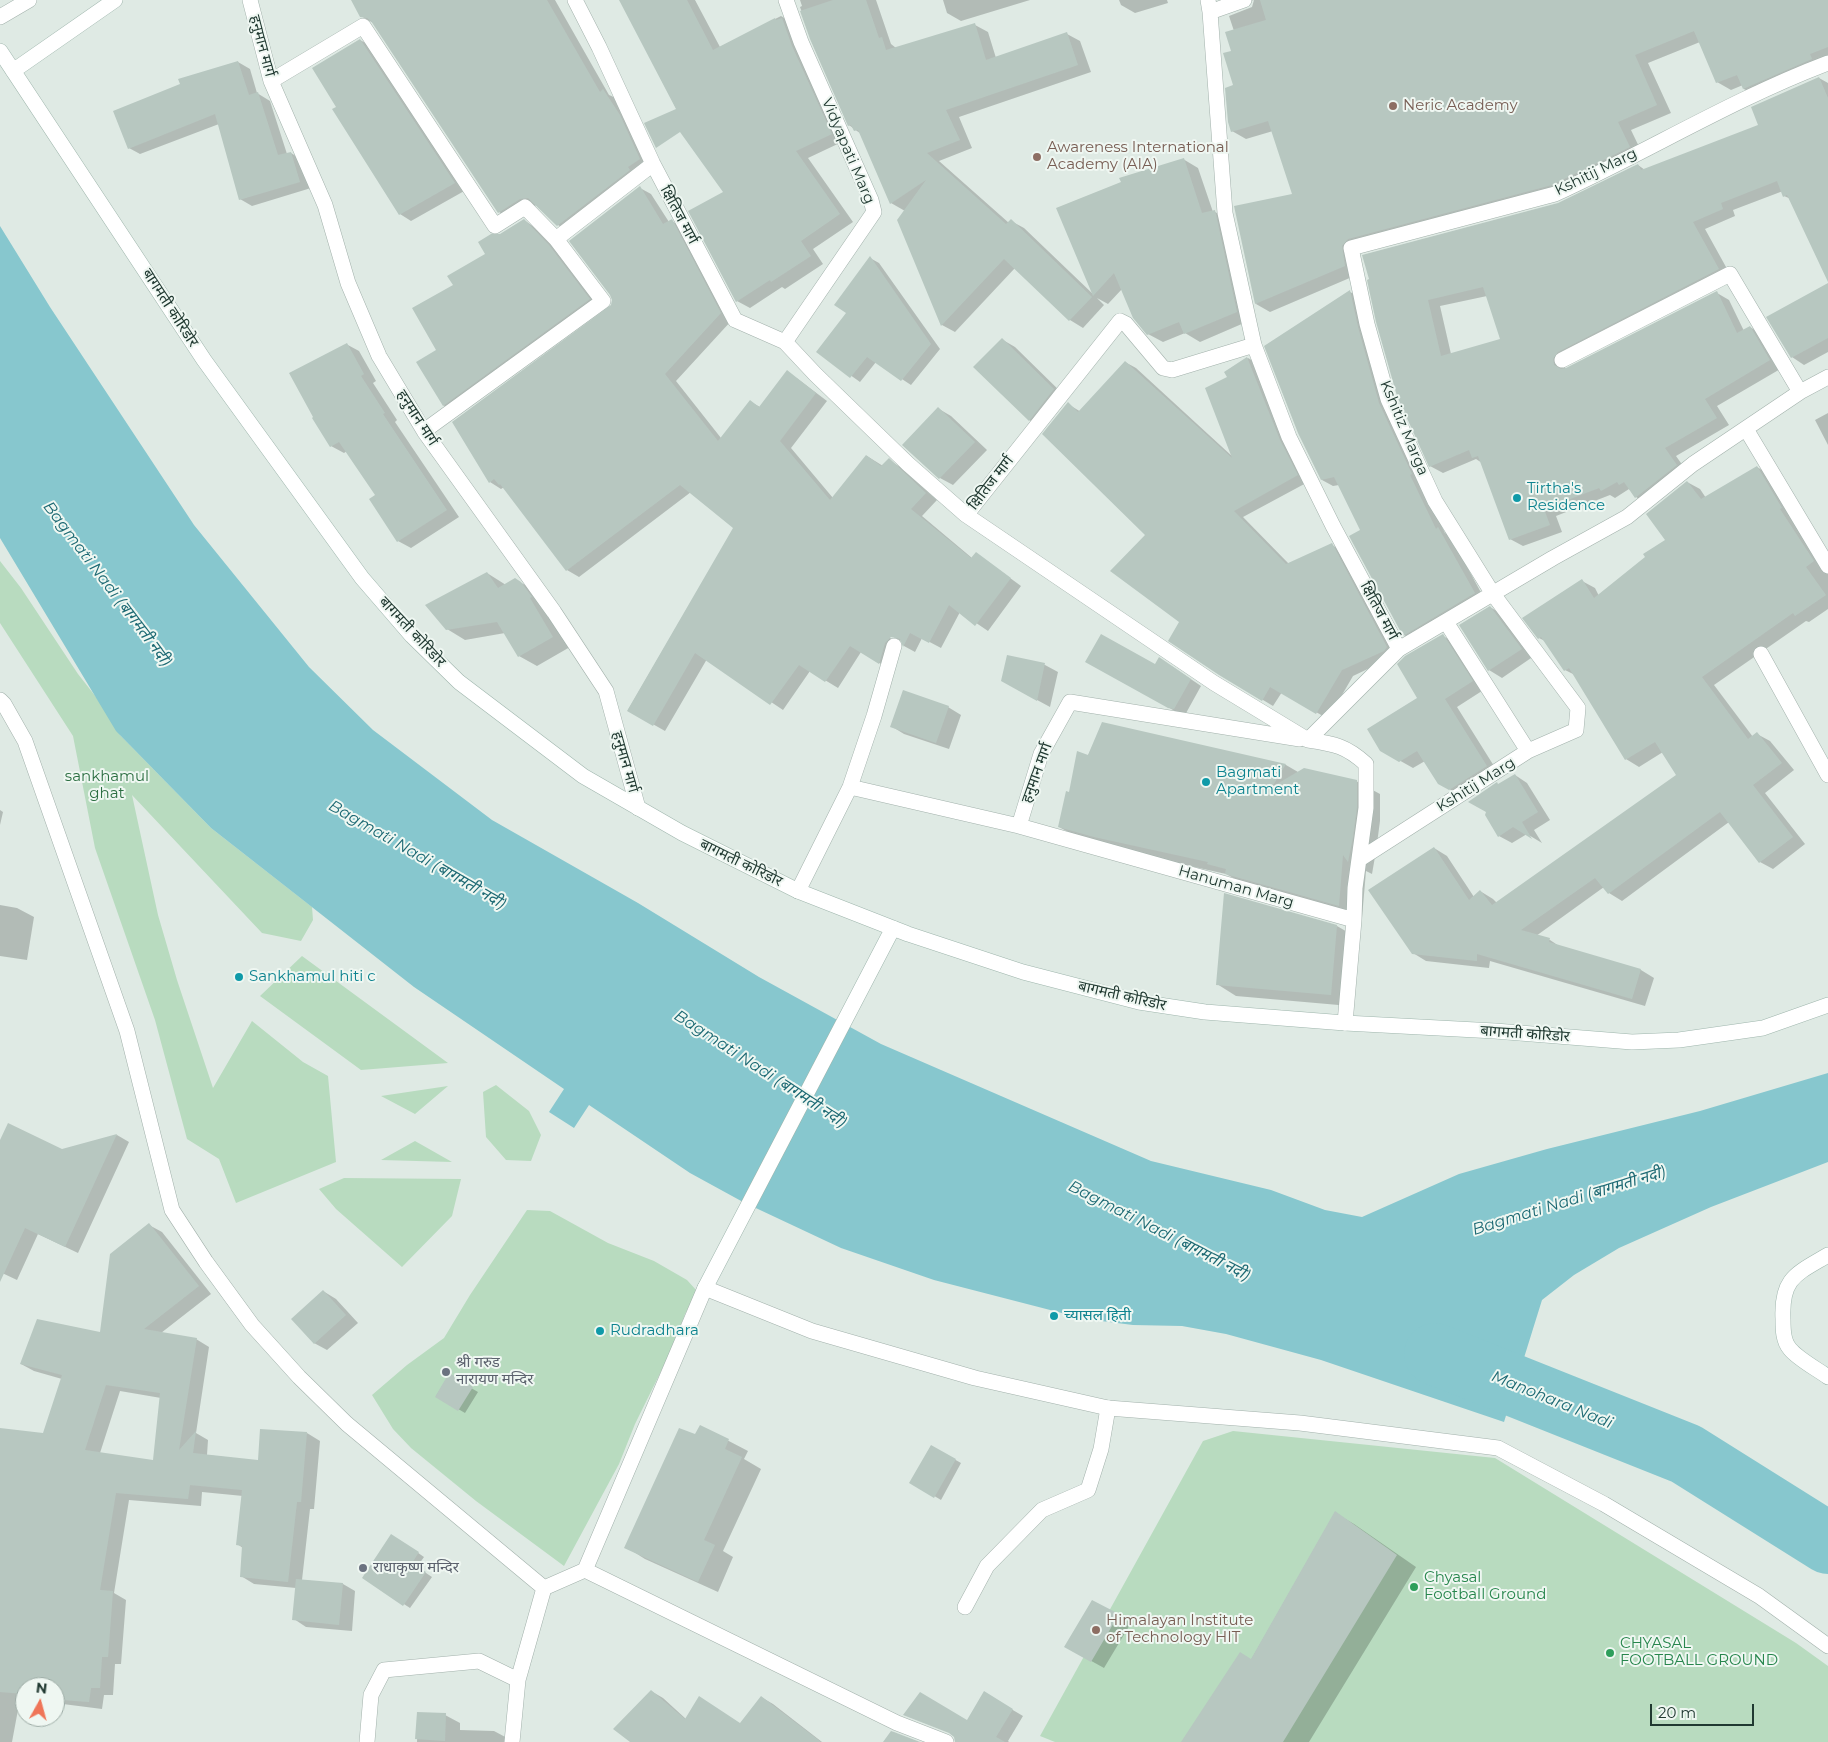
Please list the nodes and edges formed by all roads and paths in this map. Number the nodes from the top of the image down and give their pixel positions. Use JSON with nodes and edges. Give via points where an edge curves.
{"nodes":[{"id":1,"x":29,"y":0,"type":"edge"},
{"id":2,"x":115,"y":0,"type":"edge"},
{"id":3,"x":250,"y":0,"type":"edge"},
{"id":4,"x":575,"y":0,"type":"edge"},
{"id":5,"x":786,"y":0,"type":"edge"},
{"id":6,"x":1244,"y":0,"type":"edge"},
{"id":7,"x":1209,"y":6,"type":"edge"},
{"id":8,"x":0,"y":18,"type":"edge"},
{"id":9,"x":0,"y":51,"type":"edge"},
{"id":10,"x":1828,"y":63,"type":"edge"},
{"id":11,"x":13,"y":71,"type":"junction"},
{"id":12,"x":271,"y":81,"type":"junction"},
{"id":13,"x":653,"y":164,"type":"junction"},
{"id":14,"x":556,"y":239,"type":"junction"},
{"id":15,"x":1351,"y":248,"type":"joint"},
{"id":16,"x":785,"y":342,"type":"junction"},
{"id":17,"x":1254,"y":345,"type":"junction"},
{"id":18,"x":1562,"y":360,"type":"dead end"},
{"id":19,"x":1828,"y":377,"type":"edge"},
{"id":20,"x":1800,"y":392,"type":"junction"},
{"id":21,"x":1746,"y":429,"type":"junction"},
{"id":22,"x":424,"y":430,"type":"junction"},
{"id":23,"x":966,"y":514,"type":"junction"},
{"id":24,"x":1828,"y":566,"type":"edge"},
{"id":25,"x":1493,"y":594,"type":"junction"},
{"id":26,"x":1446,"y":622,"type":"junction"},
{"id":27,"x":894,"y":646,"type":"dead end"},
{"id":28,"x":1399,"y":649,"type":"junction"},
{"id":29,"x":1761,"y":654,"type":"dead end"},
{"id":30,"x":0,"y":700,"type":"edge"},
{"id":31,"x":1578,"y":708,"type":"joint"},
{"id":32,"x":1308,"y":740,"type":"junction"},
{"id":33,"x":1528,"y":751,"type":"junction"},
{"id":34,"x":1828,"y":775,"type":"edge"},
{"id":35,"x":850,"y":787,"type":"junction"},
{"id":36,"x":638,"y":808,"type":"junction"},
{"id":37,"x":1019,"y":826,"type":"junction"},
{"id":38,"x":1360,"y":858,"type":"junction"},
{"id":39,"x":798,"y":891,"type":"junction"},
{"id":40,"x":1354,"y":920,"type":"junction"},
{"id":41,"x":893,"y":928,"type":"junction"},
{"id":42,"x":1828,"y":1006,"type":"edge"},
{"id":43,"x":1345,"y":1022,"type":"junction"},
{"id":44,"x":1828,"y":1255,"type":"edge"},
{"id":45,"x":706,"y":1288,"type":"junction"},
{"id":46,"x":1828,"y":1377,"type":"edge"},
{"id":47,"x":1108,"y":1408,"type":"junction"},
{"id":48,"x":585,"y":1570,"type":"junction"},
{"id":49,"x":544,"y":1588,"type":"junction"},
{"id":50,"x":965,"y":1607,"type":"dead end"},
{"id":51,"x":1828,"y":1646,"type":"edge"},
{"id":52,"x":518,"y":1680,"type":"junction"},
{"id":53,"x":367,"y":1742,"type":"edge"},
{"id":54,"x":512,"y":1742,"type":"edge"},
{"id":55,"x":946,"y":1742,"type":"edge"}],
"edges":[{"from":1,"to":8,"type":"street"},
{"from":2,"to":11,"type":"street"},
{"from":3,"to":12,"type":"street","name":"हनुमान मार्ग"},
{"from":4,"to":13,"type":"street","name":"क्षितिज मार्ग"},
{"from":5,"to":16,"type":"street","name":"Vidyapati Marg","via":[[800,42],[874,212]]},
{"from":6,"to":7,"type":"street"},
{"from":7,"to":17,"type":"street","via":[[1226,213]]},
{"from":9,"to":11,"type":"street","name":"बागमती कोरिडोर"},
{"from":10,"to":15,"type":"street","name":"Kshitij Marg","via":[[1788,78],[1555,194]]},
{"from":11,"to":36,"type":"street","name":"बागमती कोरिडोर","via":[[204,360],[374,592],[412,636],[459,682],[583,776]]},
{"from":12,"to":14,"type":"street","via":[[363,26],[495,226],[525,207]]},
{"from":12,"to":22,"type":"street","name":"हनुमान मार्ग","via":[[325,206],[348,283],[379,356]]},
{"from":13,"to":14,"type":"street"},
{"from":13,"to":16,"type":"street","name":"क्षितिज मार्ग","via":[[735,320]]},
{"from":14,"to":22,"type":"street","via":[[603,301]]},
{"from":15,"to":25,"type":"street","name":"Kshitiz Marga","via":[[1367,324],[1388,399],[1435,501]]},
{"from":16,"to":23,"type":"street","name":"क्षितिज मार्ग","via":[[900,457]]},
{"from":17,"to":23,"type":"street","name":"क्षितिज मार्ग","via":[[1172,370],[1163,368],[1120,321]]},
{"from":17,"to":28,"type":"street","name":"क्षितिज मार्ग","via":[[1289,437]]},
{"from":18,"to":20,"type":"street","via":[[1730,274]]},
{"from":19,"to":20,"type":"street"},
{"from":20,"to":21,"type":"street"},
{"from":21,"to":24,"type":"street"},
{"from":21,"to":25,"type":"street","via":[[1693,464],[1627,517]]},
{"from":22,"to":36,"type":"street","name":"हनुमान मार्ग","via":[[554,612],[606,692]]},
{"from":23,"to":32,"type":"street","via":[[1214,683]]},
{"from":25,"to":26,"type":"street"},
{"from":25,"to":31,"type":"street","name":"Kshitiz Marga"},
{"from":26,"to":28,"type":"street"},
{"from":26,"to":33,"type":"street"},
{"from":27,"to":35,"type":"street"},
{"from":28,"to":32,"type":"street"},
{"from":29,"to":34,"type":"street"},
{"from":30,"to":49,"type":"street","via":[[25,741],[127,1031],[172,1210],[252,1325],[299,1377],[347,1424]]},
{"from":31,"to":33,"type":"street","name":"Kshitij Marg","via":[[1576,730]]},
{"from":32,"to":37,"type":"street","name":"हनुमान मार्ग","via":[[1070,702],[1041,754]]},
{"from":32,"to":38,"type":"street","via":[[1340,746],[1366,764],[1366,808]]},
{"from":33,"to":38,"type":"street","name":"Kshitij Marg"},
{"from":35,"to":37,"type":"street"},
{"from":35,"to":39,"type":"street"},
{"from":36,"to":39,"type":"street","name":"बागमती कोरिडोर"},
{"from":37,"to":40,"type":"street","name":"Hanuman Marg"},
{"from":38,"to":40,"type":"street","via":[[1354,888]]},
{"from":39,"to":41,"type":"street","name":"बागमती कोरिडोर"},
{"from":40,"to":43,"type":"street"},
{"from":41,"to":43,"type":"street","name":"बागमती कोरिडोर","via":[[1023,972],[1139,1002],[1205,1012]]},
{"from":41,"to":45,"type":"street"},
{"from":42,"to":43,"type":"street","name":"बागमती कोरिडोर","via":[[1763,1028],[1679,1040],[1632,1042]]},
{"from":44,"to":46,"type":"street","via":[[1797,1274],[1784,1290],[1782,1314],[1783,1334],[1790,1349]]},
{"from":45,"to":47,"type":"street","via":[[812,1331],[975,1378]]},
{"from":45,"to":48,"type":"street"},
{"from":47,"to":50,"type":"street","via":[[1101,1449],[1088,1490],[1042,1510],[987,1566]]},
{"from":47,"to":51,"type":"street","via":[[1300,1423],[1498,1448],[1604,1504],[1759,1596]]},
{"from":48,"to":49,"type":"street"},
{"from":48,"to":55,"type":"street","via":[[897,1724]]},
{"from":49,"to":52,"type":"street"},
{"from":52,"to":53,"type":"street","via":[[479,1661],[384,1670],[370,1696]]},
{"from":52,"to":54,"type":"street"}]}
